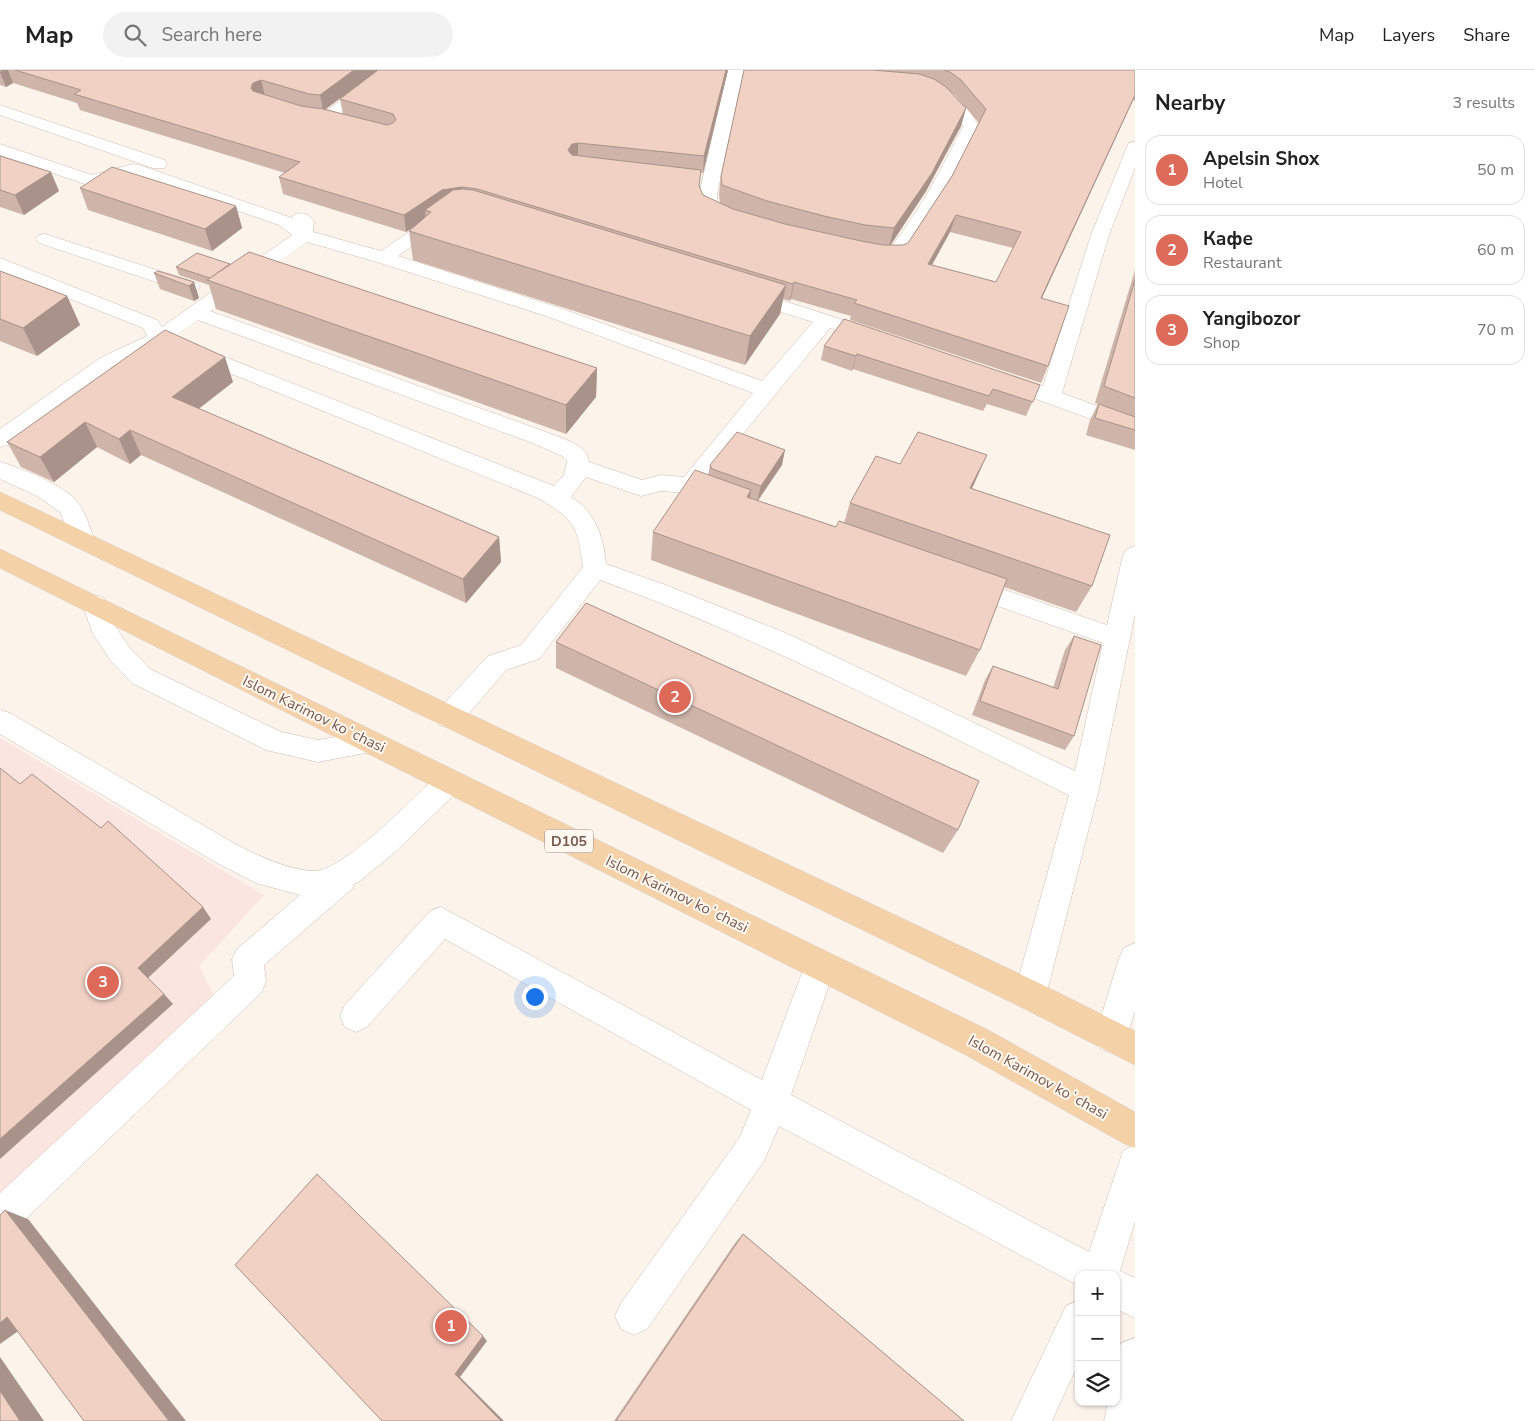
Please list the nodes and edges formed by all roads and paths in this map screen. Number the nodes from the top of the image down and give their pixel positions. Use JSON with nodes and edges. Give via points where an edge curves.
{"nodes":[{"id":1,"x":391,"y":70,"type":"edge"},
{"id":2,"x":737,"y":70,"type":"edge"},
{"id":3,"x":796,"y":75,"type":"edge"},
{"id":4,"x":922,"y":88,"type":"edge"},
{"id":5,"x":3,"y":113,"type":"edge"},
{"id":6,"x":371,"y":130,"type":"edge"},
{"id":7,"x":1135,"y":147,"type":"edge"},
{"id":8,"x":0,"y":148,"type":"edge"},
{"id":9,"x":692,"y":179,"type":"edge"},
{"id":10,"x":711,"y":181,"type":"junction"},
{"id":11,"x":457,"y":211,"type":"edge"},
{"id":12,"x":749,"y":223,"type":"edge"},
{"id":13,"x":304,"y":234,"type":"junction"},
{"id":14,"x":45,"y":238,"type":"dead end"},
{"id":15,"x":854,"y":250,"type":"edge"},
{"id":16,"x":384,"y":258,"type":"junction"},
{"id":17,"x":0,"y":264,"type":"edge"},
{"id":18,"x":732,"y":290,"type":"edge"},
{"id":19,"x":218,"y":296,"type":"junction"},
{"id":20,"x":195,"y":312,"type":"junction"},
{"id":21,"x":826,"y":320,"type":"junction"},
{"id":22,"x":159,"y":338,"type":"junction"},
{"id":23,"x":892,"y":342,"type":"edge"},
{"id":24,"x":985,"y":373,"type":"edge"},
{"id":25,"x":766,"y":390,"type":"junction"},
{"id":26,"x":1050,"y":396,"type":"junction"},
{"id":27,"x":0,"y":411,"type":"edge"},
{"id":28,"x":24,"y":421,"type":"junction"},
{"id":29,"x":1135,"y":428,"type":"edge"},
{"id":30,"x":0,"y":440,"type":"edge"},
{"id":31,"x":580,"y":467,"type":"junction"},
{"id":32,"x":0,"y":470,"type":"edge"},
{"id":33,"x":695,"y":486,"type":"junction"},
{"id":34,"x":557,"y":498,"type":"junction"},
{"id":35,"x":0,"y":500,"type":"edge"},
{"id":36,"x":734,"y":504,"type":"edge"},
{"id":37,"x":82,"y":538,"type":"junction"},
{"id":38,"x":1135,"y":555,"type":"edge"},
{"id":39,"x":0,"y":558,"type":"edge"},
{"id":40,"x":595,"y":569,"type":"junction"},
{"id":41,"x":942,"y":577,"type":"edge"},
{"id":42,"x":94,"y":604,"type":"junction"},
{"id":43,"x":1117,"y":638,"type":"junction"},
{"id":44,"x":449,"y":717,"type":"junction"},
{"id":45,"x":0,"y":721,"type":"edge"},
{"id":46,"x":371,"y":742,"type":"junction"},
{"id":47,"x":450,"y":781,"type":"junction"},
{"id":48,"x":1085,"y":789,"type":"junction"},
{"id":49,"x":349,"y":872,"type":"junction"},
{"id":50,"x":1135,"y":958,"type":"edge"},
{"id":51,"x":820,"y":965,"type":"junction"},
{"id":52,"x":1030,"y":995,"type":"junction"},
{"id":53,"x":356,"y":1016,"type":"dead end"},
{"id":54,"x":1123,"y":1043,"type":"edge"},
{"id":55,"x":771,"y":1103,"type":"junction"},
{"id":56,"x":1135,"y":1131,"type":"edge"},
{"id":57,"x":1135,"y":1163,"type":"edge"},
{"id":58,"x":0,"y":1218,"type":"edge"},
{"id":59,"x":1087,"y":1271,"type":"edge"},
{"id":60,"x":1101,"y":1271,"type":"edge"},
{"id":61,"x":1120,"y":1290,"type":"edge"},
{"id":62,"x":1135,"y":1299,"type":"edge"},
{"id":63,"x":634,"y":1316,"type":"dead end"},
{"id":64,"x":1075,"y":1328,"type":"edge"},
{"id":65,"x":1135,"y":1357,"type":"edge"},
{"id":66,"x":1031,"y":1421,"type":"edge"},
{"id":67,"x":1124,"y":1421,"type":"edge"}],
"edges":[{"from":1,"to":6,"type":"lane","via":[[319,117]]},
{"from":2,"to":3,"type":"lane"},
{"from":2,"to":10,"type":"lane"},
{"from":4,"to":15,"type":"lane","via":[[945,96],[961,110],[971,126],[946,178],[895,255],[873,255]]},
{"from":5,"to":13,"type":"lane","via":[[297,212],[305,222]]},
{"from":7,"to":26,"type":"lane","via":[[1100,235]]},
{"from":8,"to":13,"type":"lane","via":[[91,180],[133,169],[284,220]]},
{"from":9,"to":10,"type":"lane"},
{"from":10,"to":12,"type":"lane","via":[[708,194],[710,208]]},
{"from":11,"to":16,"type":"lane","via":[[450,212]]},
{"from":13,"to":16,"type":"lane"},
{"from":13,"to":19,"type":"lane"},
{"from":14,"to":19,"type":"lane"},
{"from":16,"to":25,"type":"lane","via":[[553,312]]},
{"from":17,"to":22,"type":"lane","via":[[150,324]]},
{"from":18,"to":21,"type":"lane"},
{"from":19,"to":20,"type":"lane"},
{"from":20,"to":22,"type":"lane"},
{"from":20,"to":31,"type":"lane","via":[[538,437],[570,451],[578,458]]},
{"from":21,"to":23,"type":"lane"},
{"from":21,"to":25,"type":"lane"},
{"from":22,"to":28,"type":"lane","via":[[106,362]]},
{"from":22,"to":34,"type":"lane"},
{"from":24,"to":26,"type":"lane"},
{"from":25,"to":33,"type":"lane","via":[[702,468],[694,479]]},
{"from":26,"to":29,"type":"lane"},
{"from":27,"to":28,"type":"lane"},
{"from":28,"to":30,"type":"lane"},
{"from":31,"to":33,"type":"lane","via":[[641,488],[661,483]]},
{"from":31,"to":34,"type":"lane"},
{"from":32,"to":37,"type":"lane","via":[[68,506]]},
{"from":33,"to":36,"type":"lane","via":[[701,492]]},
{"from":34,"to":40,"type":"lane","via":[[586,525]]},
{"from":35,"to":37,"type":"main road"},
{"from":37,"to":44,"type":"main road"},
{"from":38,"to":43,"type":"lane"},
{"from":39,"to":42,"type":"main road","name":"Islom Karimov koʻchasi","number":"D105"},
{"from":40,"to":44,"type":"lane","via":[[530,652],[497,663]]},
{"from":40,"to":48,"type":"lane","via":[[779,641]]},
{"from":41,"to":43,"type":"lane"},
{"from":42,"to":46,"type":"main road","name":"Islom Karimov koʻchasi","number":"D105"},
{"from":42,"to":46,"type":"lane","via":[[102,627],[140,676],[276,742],[318,751]]},
{"from":43,"to":48,"type":"lane"},
{"from":44,"to":52,"type":"main road"},
{"from":45,"to":49,"type":"lane","via":[[227,854],[267,874],[315,885]]},
{"from":46,"to":47,"type":"main road","name":"Islom Karimov koʻchasi","number":"D105"},
{"from":47,"to":49,"type":"lane","via":[[385,843]]},
{"from":47,"to":51,"type":"main road","name":"Islom Karimov koʻchasi","number":"D105"},
{"from":48,"to":52,"type":"lane"},
{"from":49,"to":58,"type":"lane","via":[[248,959],[250,982]]},
{"from":50,"to":54,"type":"lane"},
{"from":51,"to":55,"type":"lane"},
{"from":51,"to":56,"type":"main road","name":"Islom Karimov koʻchasi","number":"D105","via":[[976,1042]]},
{"from":52,"to":54,"type":"main road"},
{"from":53,"to":55,"type":"lane","via":[[441,921]]},
{"from":55,"to":59,"type":"lane"},
{"from":55,"to":63,"type":"lane","via":[[752,1149]]},
{"from":57,"to":60,"type":"lane"},
{"from":61,"to":62,"type":"lane"},
{"from":64,"to":66,"type":"lane"},
{"from":65,"to":67,"type":"lane"}]}
